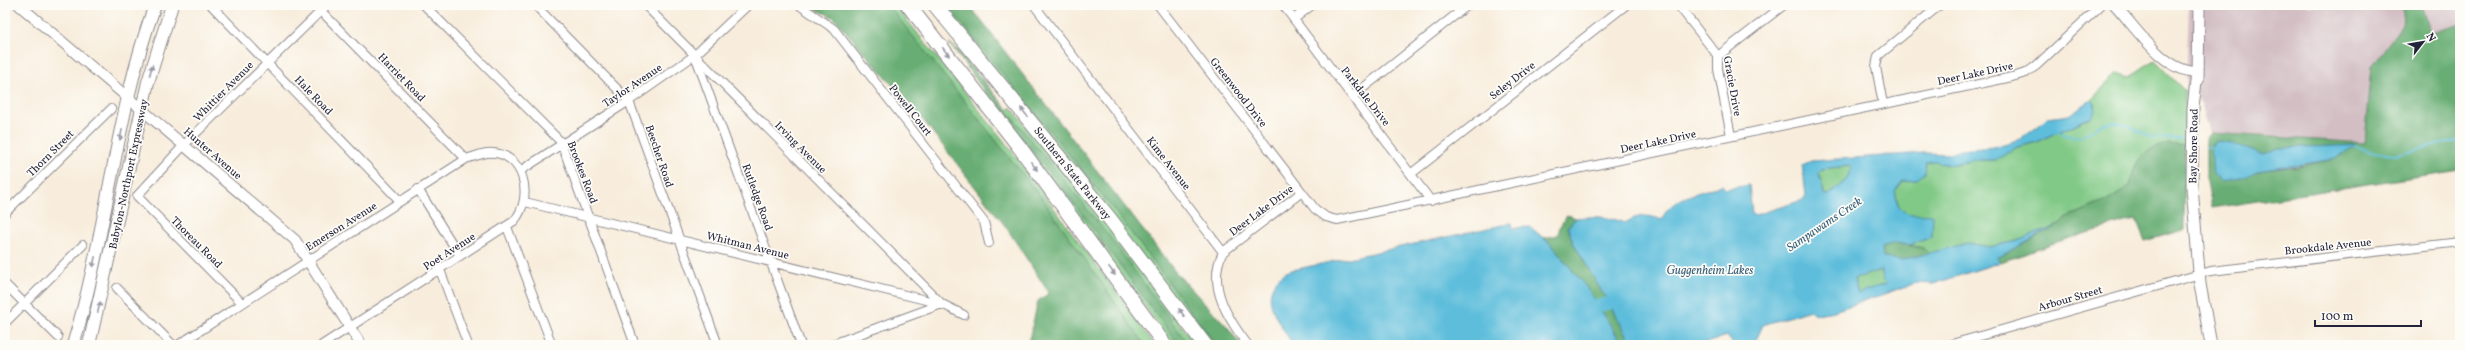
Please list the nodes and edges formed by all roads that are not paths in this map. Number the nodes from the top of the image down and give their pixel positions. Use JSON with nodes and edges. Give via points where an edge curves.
{"nodes":[{"id":1,"x":19,"y":5,"type":"edge"},
{"id":2,"x":155,"y":5,"type":"edge"},
{"id":3,"x":172,"y":5,"type":"edge"},
{"id":4,"x":211,"y":5,"type":"edge"},
{"id":5,"x":328,"y":5,"type":"edge"},
{"id":6,"x":424,"y":5,"type":"edge"},
{"id":7,"x":535,"y":5,"type":"edge"},
{"id":8,"x":645,"y":5,"type":"edge"},
{"id":9,"x":748,"y":5,"type":"edge"},
{"id":10,"x":799,"y":5,"type":"edge"},
{"id":11,"x":908,"y":5,"type":"edge"},
{"id":12,"x":935,"y":5,"type":"edge"},
{"id":13,"x":1034,"y":5,"type":"edge"},
{"id":14,"x":1158,"y":5,"type":"edge"},
{"id":15,"x":1283,"y":5,"type":"edge"},
{"id":16,"x":1312,"y":5,"type":"edge"},
{"id":17,"x":1468,"y":5,"type":"edge"},
{"id":18,"x":1626,"y":5,"type":"edge"},
{"id":19,"x":1678,"y":5,"type":"edge"},
{"id":20,"x":1784,"y":5,"type":"edge"},
{"id":21,"x":1940,"y":5,"type":"edge"},
{"id":22,"x":2101,"y":5,"type":"edge"},
{"id":23,"x":2115,"y":5,"type":"edge"},
{"id":24,"x":2199,"y":5,"type":"edge"},
{"id":25,"x":321,"y":11,"type":"junction"},
{"id":26,"x":1294,"y":19,"type":"junction"},
{"id":27,"x":695,"y":55,"type":"junction"},
{"id":28,"x":1718,"y":56,"type":"junction"},
{"id":29,"x":267,"y":63,"type":"junction"},
{"id":30,"x":2197,"y":72,"type":"junction"},
{"id":31,"x":1353,"y":96,"type":"junction"},
{"id":32,"x":130,"y":97,"type":"junction"},
{"id":33,"x":629,"y":101,"type":"junction"},
{"id":34,"x":1883,"y":104,"type":"junction"},
{"id":35,"x":142,"y":108,"type":"junction"},
{"id":36,"x":111,"y":109,"type":"dead end"},
{"id":37,"x":1731,"y":136,"type":"junction"},
{"id":38,"x":562,"y":142,"type":"junction"},
{"id":39,"x":185,"y":144,"type":"junction"},
{"id":40,"x":466,"y":159,"type":"junction"},
{"id":41,"x":520,"y":171,"type":"junction"},
{"id":42,"x":1412,"y":173,"type":"junction"},
{"id":43,"x":418,"y":189,"type":"junction"},
{"id":44,"x":1302,"y":192,"type":"junction"},
{"id":45,"x":137,"y":196,"type":"joint"},
{"id":46,"x":1431,"y":200,"type":"junction"},
{"id":47,"x":400,"y":201,"type":"junction"},
{"id":48,"x":525,"y":202,"type":"junction"},
{"id":49,"x":5,"y":213,"type":"edge"},
{"id":50,"x":588,"y":218,"type":"junction"},
{"id":51,"x":507,"y":227,"type":"junction"},
{"id":52,"x":678,"y":239,"type":"junction"},
{"id":53,"x":2460,"y":242,"type":"edge"},
{"id":54,"x":989,"y":243,"type":"dead end"},
{"id":55,"x":83,"y":245,"type":"dead end"},
{"id":56,"x":1224,"y":252,"type":"junction"},
{"id":57,"x":460,"y":256,"type":"junction"},
{"id":58,"x":308,"y":260,"type":"junction"},
{"id":59,"x":770,"y":263,"type":"junction"},
{"id":60,"x":440,"y":270,"type":"junction"},
{"id":61,"x":2199,"y":274,"type":"junction"},
{"id":62,"x":5,"y":284,"type":"edge"},
{"id":63,"x":117,"y":288,"type":"dead end"},
{"id":64,"x":242,"y":303,"type":"junction"},
{"id":65,"x":24,"y":304,"type":"junction"},
{"id":66,"x":942,"y":304,"type":"junction"},
{"id":67,"x":964,"y":315,"type":"dead end"},
{"id":68,"x":5,"y":323,"type":"edge"},
{"id":69,"x":350,"y":327,"type":"junction"},
{"id":70,"x":58,"y":337,"type":"dead end"},
{"id":71,"x":73,"y":345,"type":"edge"},
{"id":72,"x":89,"y":345,"type":"edge"},
{"id":73,"x":173,"y":345,"type":"edge"},
{"id":74,"x":178,"y":345,"type":"edge"},
{"id":75,"x":322,"y":345,"type":"edge"},
{"id":76,"x":360,"y":345,"type":"edge"},
{"id":77,"x":468,"y":345,"type":"edge"},
{"id":78,"x":552,"y":345,"type":"edge"},
{"id":79,"x":635,"y":345,"type":"edge"},
{"id":80,"x":718,"y":345,"type":"edge"},
{"id":81,"x":801,"y":345,"type":"edge"},
{"id":82,"x":830,"y":345,"type":"edge"},
{"id":83,"x":1165,"y":345,"type":"edge"},
{"id":84,"x":1204,"y":345,"type":"edge"},
{"id":85,"x":1248,"y":345,"type":"edge"},
{"id":86,"x":1948,"y":345,"type":"edge"},
{"id":87,"x":2211,"y":345,"type":"edge"}],
"edges":[{"from":1,"to":32,"type":"street","name":"Hunter Avenue"},
{"from":2,"to":32,"type":"main road","name":"Babylon-Northport Expressway"},
{"from":35,"to":3,"type":"main road","name":"Babylon-Northport Expressway","one_way":true},
{"from":4,"to":29,"type":"street","name":"Hale Road"},
{"from":5,"to":25,"type":"street","name":"Whittier Avenue"},
{"from":6,"to":38,"type":"street","name":"Brookes Road"},
{"from":7,"to":33,"type":"street","name":"Beecher Road"},
{"from":8,"to":27,"type":"street","name":"Irving Avenue"},
{"from":9,"to":27,"type":"street","name":"Taylor Avenue"},
{"from":10,"to":54,"type":"street","name":"Powell Court","via":[[822,18],[834,29],[984,222]]},
{"from":11,"to":83,"type":"highway","one_way":true,"via":[[1030,160]]},
{"from":84,"to":12,"type":"highway","name":"Southern State Parkway","one_way":true,"via":[[1110,219]]},
{"from":13,"to":56,"type":"street","name":"Kime Avenue"},
{"from":14,"to":44,"type":"street","name":"Greenwood Drive"},
{"from":15,"to":26,"type":"street","name":"Parkdale Drive"},
{"from":16,"to":26,"type":"street"},
{"from":17,"to":31,"type":"street"},
{"from":18,"to":42,"type":"street","name":"Seley Drive"},
{"from":19,"to":28,"type":"street","name":"Gracie Drive"},
{"from":20,"to":28,"type":"street"},
{"from":21,"to":34,"type":"street","via":[[1878,56],[1876,67]]},
{"from":22,"to":34,"type":"street","name":"Deer Lake Drive","via":[[2026,73]]},
{"from":23,"to":30,"type":"street","via":[[2169,63],[2183,70]]},
{"from":24,"to":30,"type":"main road","name":"Bay Shore Road"},
{"from":25,"to":29,"type":"street","name":"Whittier Avenue"},
{"from":25,"to":40,"type":"street","name":"Harriet Road"},
{"from":26,"to":31,"type":"street","name":"Parkdale Drive"},
{"from":27,"to":33,"type":"street","name":"Taylor Avenue"},
{"from":27,"to":59,"type":"street","name":"Rutledge Road"},
{"from":27,"to":66,"type":"street","name":"Irving Avenue"},
{"from":28,"to":37,"type":"street","name":"Gracie Drive","via":[[1718,70]]},
{"from":29,"to":39,"type":"street","name":"Whittier Avenue"},
{"from":29,"to":47,"type":"street","name":"Hale Road"},
{"from":30,"to":61,"type":"main road","name":"Bay Shore Road","via":[[2200,108],[2199,186],[2195,220]]},
{"from":31,"to":42,"type":"street","name":"Parkdale Drive"},
{"from":32,"to":35,"type":"street","name":"Hunter Avenue"},
{"from":32,"to":71,"type":"main road","name":"Babylon-Northport Expressway","one_way":true},
{"from":33,"to":38,"type":"street","name":"Taylor Avenue"},
{"from":33,"to":52,"type":"street","name":"Beecher Road"},
{"from":34,"to":37,"type":"street","name":"Deer Lake Drive"},
{"from":35,"to":39,"type":"street","name":"Hunter Avenue"},
{"from":72,"to":35,"type":"main road","name":"Babylon-Northport Expressway","one_way":true},
{"from":36,"to":49,"type":"street","name":"Thorn Street"},
{"from":37,"to":46,"type":"street","name":"Deer Lake Drive"},
{"from":38,"to":41,"type":"street","name":"Taylor Avenue"},
{"from":38,"to":50,"type":"street","name":"Brookes Road"},
{"from":39,"to":45,"type":"street","name":"Whittier Avenue"},
{"from":39,"to":58,"type":"street","name":"Hunter Avenue","via":[[295,240]]},
{"from":40,"to":41,"type":"street","name":"Emerson Avenue","via":[[488,153],[499,155],[508,159]]},
{"from":40,"to":43,"type":"street","name":"Emerson Avenue"},
{"from":41,"to":48,"type":"street","via":[[526,187]]},
{"from":42,"to":46,"type":"street","name":"Parkdale Drive"},
{"from":43,"to":47,"type":"street","name":"Emerson Avenue"},
{"from":43,"to":57,"type":"street"},
{"from":44,"to":46,"type":"street","name":"Deer Lake Drive","via":[[1326,218],[1337,220]]},
{"from":44,"to":56,"type":"street","name":"Deer Lake Drive"},
{"from":45,"to":64,"type":"street","name":"Thoreau Road"},
{"from":47,"to":58,"type":"street","name":"Emerson Avenue"},
{"from":48,"to":50,"type":"street","name":"Whitman Avenue"},
{"from":48,"to":51,"type":"street","name":"Poet Avenue","via":[[520,215]]},
{"from":50,"to":52,"type":"street","name":"Whitman Avenue"},
{"from":50,"to":79,"type":"street","name":"Brookes Road"},
{"from":51,"to":57,"type":"street","name":"Poet Avenue"},
{"from":51,"to":78,"type":"street"},
{"from":52,"to":59,"type":"street","name":"Whitman Avenue"},
{"from":52,"to":80,"type":"street","name":"Beecher Road"},
{"from":53,"to":61,"type":"street","name":"Brookdale Avenue"},
{"from":55,"to":65,"type":"street"},
{"from":56,"to":85,"type":"street","via":[[1218,262],[1219,293],[1225,312]]},
{"from":57,"to":60,"type":"street","name":"Poet Avenue"},
{"from":58,"to":64,"type":"street","name":"Emerson Avenue"},
{"from":58,"to":69,"type":"street","name":"Hunter Avenue"},
{"from":59,"to":66,"type":"street","name":"Whitman Avenue"},
{"from":59,"to":81,"type":"street","name":"Rutledge Road"},
{"from":60,"to":69,"type":"street","name":"Poet Avenue"},
{"from":60,"to":77,"type":"street"},
{"from":61,"to":86,"type":"street","name":"Arbour Street"},
{"from":61,"to":87,"type":"main road","name":"Bay Shore Road"},
{"from":62,"to":65,"type":"street"},
{"from":63,"to":73,"type":"street"},
{"from":64,"to":74,"type":"street","name":"Emerson Avenue"},
{"from":65,"to":68,"type":"street"},
{"from":65,"to":70,"type":"street"},
{"from":66,"to":67,"type":"street","name":"Whitman Avenue"},
{"from":66,"to":82,"type":"street"},
{"from":69,"to":75,"type":"street","name":"Poet Avenue"},
{"from":69,"to":76,"type":"street","name":"Hunter Avenue"}]}
